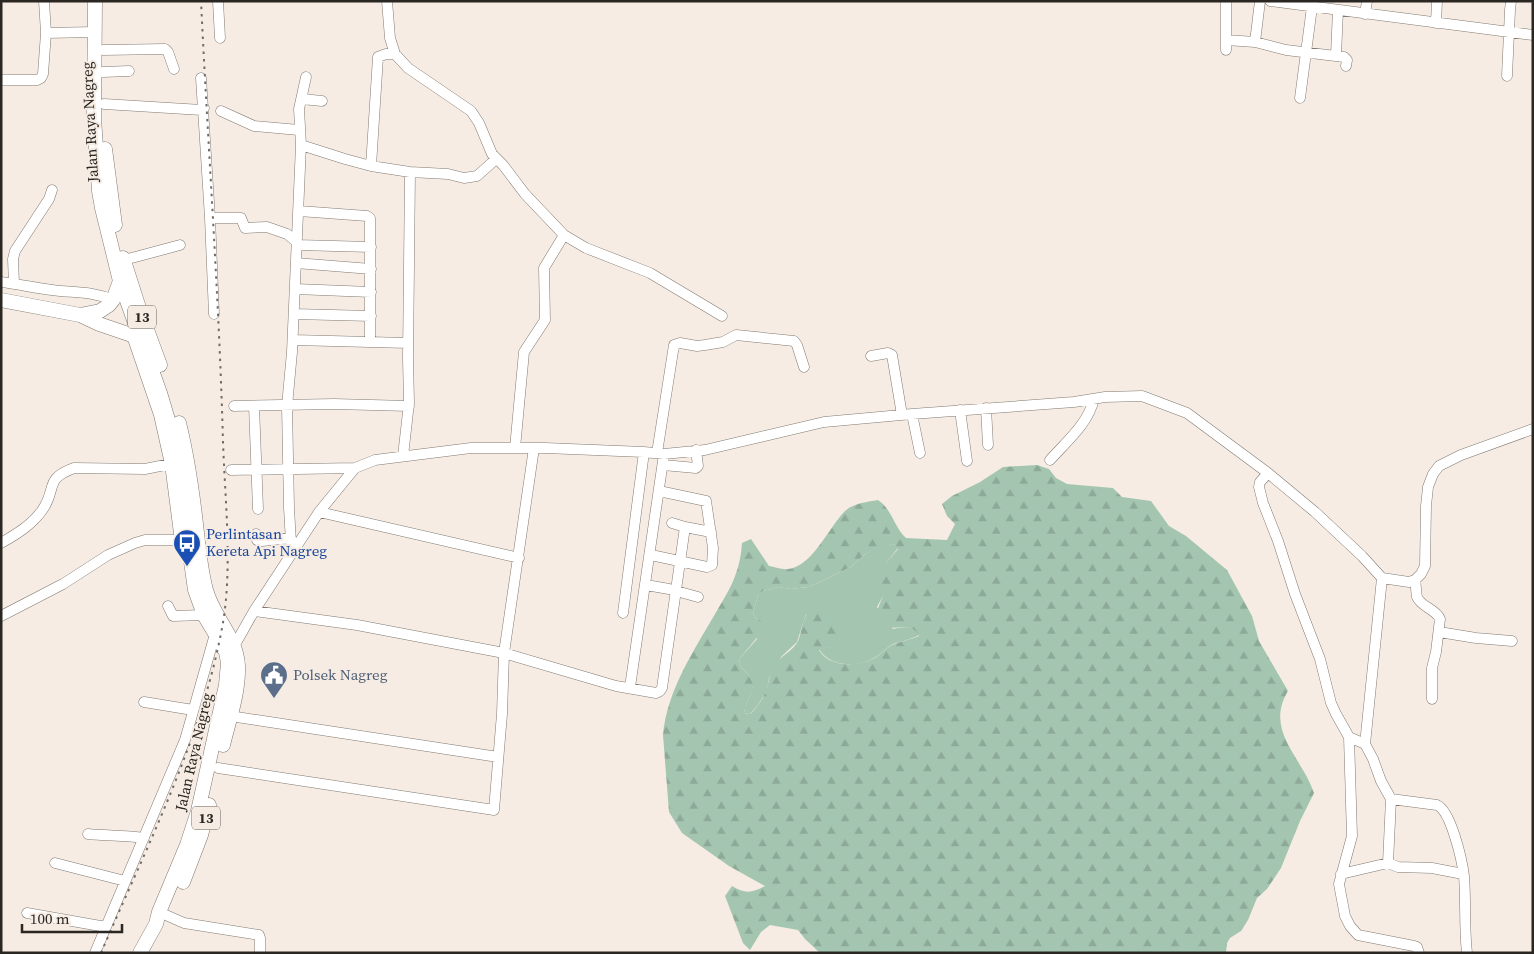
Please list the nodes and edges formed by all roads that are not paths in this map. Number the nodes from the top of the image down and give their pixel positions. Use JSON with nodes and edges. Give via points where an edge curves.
{"nodes":[{"id":1,"x":44,"y":1,"type":"edge"},
{"id":2,"x":95,"y":1,"type":"edge"},
{"id":3,"x":103,"y":1,"type":"edge"},
{"id":4,"x":218,"y":1,"type":"edge"},
{"id":5,"x":387,"y":1,"type":"edge"},
{"id":6,"x":1226,"y":1,"type":"edge"},
{"id":7,"x":1260,"y":1,"type":"edge"},
{"id":8,"x":1270,"y":1,"type":"edge"},
{"id":9,"x":1367,"y":1,"type":"edge"},
{"id":10,"x":1437,"y":1,"type":"edge"},
{"id":11,"x":1511,"y":1,"type":"edge"},
{"id":12,"x":1312,"y":7,"type":"junction"},
{"id":13,"x":1332,"y":7,"type":"edge"},
{"id":14,"x":1365,"y":14,"type":"junction"},
{"id":15,"x":1436,"y":23,"type":"junction"},
{"id":16,"x":94,"y":32,"type":"junction"},
{"id":17,"x":1509,"y":32,"type":"junction"},
{"id":18,"x":46,"y":33,"type":"junction"},
{"id":19,"x":1533,"y":35,"type":"edge"},
{"id":20,"x":220,"y":38,"type":"dead end"},
{"id":21,"x":1255,"y":42,"type":"junction"},
{"id":22,"x":103,"y":50,"type":"junction"},
{"id":23,"x":1307,"y":52,"type":"junction"},
{"id":24,"x":395,"y":54,"type":"junction"},
{"id":25,"x":1336,"y":55,"type":"junction"},
{"id":26,"x":1346,"y":66,"type":"dead end"},
{"id":27,"x":174,"y":69,"type":"dead end"},
{"id":28,"x":128,"y":71,"type":"dead end"},
{"id":29,"x":103,"y":72,"type":"junction"},
{"id":30,"x":1507,"y":76,"type":"dead end"},
{"id":31,"x":306,"y":77,"type":"dead end"},
{"id":32,"x":201,"y":78,"type":"dead end"},
{"id":33,"x":1,"y":80,"type":"edge"},
{"id":34,"x":1300,"y":98,"type":"dead end"},
{"id":35,"x":302,"y":99,"type":"junction"},
{"id":36,"x":322,"y":101,"type":"dead end"},
{"id":37,"x":104,"y":104,"type":"junction"},
{"id":38,"x":203,"y":109,"type":"junction"},
{"id":39,"x":221,"y":111,"type":"dead end"},
{"id":40,"x":299,"y":130,"type":"junction"},
{"id":41,"x":301,"y":145,"type":"junction"},
{"id":42,"x":496,"y":159,"type":"junction"},
{"id":43,"x":370,"y":166,"type":"junction"},
{"id":44,"x":410,"y":172,"type":"junction"},
{"id":45,"x":52,"y":190,"type":"dead end"},
{"id":46,"x":299,"y":211,"type":"junction"},
{"id":47,"x":212,"y":218,"type":"junction"},
{"id":48,"x":564,"y":235,"type":"junction"},
{"id":49,"x":297,"y":243,"type":"junction"},
{"id":50,"x":180,"y":245,"type":"dead end"},
{"id":51,"x":371,"y":248,"type":"junction"},
{"id":52,"x":124,"y":260,"type":"junction"},
{"id":53,"x":296,"y":263,"type":"junction"},
{"id":54,"x":371,"y":269,"type":"junction"},
{"id":55,"x":120,"y":281,"type":"junction"},
{"id":56,"x":1,"y":282,"type":"edge"},
{"id":57,"x":14,"y":284,"type":"junction"},
{"id":58,"x":295,"y":289,"type":"junction"},
{"id":59,"x":370,"y":292,"type":"junction"},
{"id":60,"x":1,"y":300,"type":"edge"},
{"id":61,"x":113,"y":300,"type":"junction"},
{"id":62,"x":214,"y":314,"type":"dead end"},
{"id":63,"x":294,"y":314,"type":"junction"},
{"id":64,"x":80,"y":315,"type":"junction"},
{"id":65,"x":371,"y":316,"type":"junction"},
{"id":66,"x":722,"y":316,"type":"dead end"},
{"id":67,"x":136,"y":337,"type":"junction"},
{"id":68,"x":293,"y":340,"type":"junction"},
{"id":69,"x":370,"y":342,"type":"junction"},
{"id":70,"x":408,"y":343,"type":"junction"},
{"id":71,"x":871,"y":356,"type":"dead end"},
{"id":72,"x":804,"y":367,"type":"dead end"},
{"id":73,"x":1094,"y":398,"type":"junction"},
{"id":74,"x":234,"y":406,"type":"dead end"},
{"id":75,"x":254,"y":406,"type":"junction"},
{"id":76,"x":287,"y":406,"type":"junction"},
{"id":77,"x":409,"y":406,"type":"junction"},
{"id":78,"x":986,"y":408,"type":"junction"},
{"id":79,"x":960,"y":410,"type":"junction"},
{"id":80,"x":907,"y":414,"type":"junction"},
{"id":81,"x":1533,"y":429,"type":"edge"},
{"id":82,"x":988,"y":445,"type":"dead end"},
{"id":83,"x":515,"y":448,"type":"junction"},
{"id":84,"x":534,"y":448,"type":"junction"},
{"id":85,"x":696,"y":450,"type":"junction"},
{"id":86,"x":644,"y":452,"type":"junction"},
{"id":87,"x":920,"y":453,"type":"dead end"},
{"id":88,"x":661,"y":454,"type":"junction"},
{"id":89,"x":402,"y":456,"type":"junction"},
{"id":90,"x":1050,"y":460,"type":"dead end"},
{"id":91,"x":967,"y":461,"type":"dead end"},
{"id":92,"x":170,"y":464,"type":"junction"},
{"id":93,"x":664,"y":465,"type":"junction"},
{"id":94,"x":355,"y":468,"type":"junction"},
{"id":95,"x":231,"y":470,"type":"dead end"},
{"id":96,"x":256,"y":470,"type":"junction"},
{"id":97,"x":288,"y":470,"type":"junction"},
{"id":98,"x":1268,"y":474,"type":"junction"},
{"id":99,"x":659,"y":491,"type":"junction"},
{"id":100,"x":258,"y":509,"type":"dead end"},
{"id":101,"x":319,"y":512,"type":"junction"},
{"id":102,"x":672,"y":523,"type":"dead end"},
{"id":103,"x":685,"y":527,"type":"junction"},
{"id":104,"x":711,"y":532,"type":"junction"},
{"id":105,"x":256,"y":534,"type":"dead end"},
{"id":106,"x":291,"y":538,"type":"junction"},
{"id":107,"x":184,"y":541,"type":"junction"},
{"id":108,"x":1,"y":543,"type":"edge"},
{"id":109,"x":294,"y":550,"type":"junction"},
{"id":110,"x":651,"y":555,"type":"junction"},
{"id":111,"x":519,"y":558,"type":"junction"},
{"id":112,"x":681,"y":562,"type":"junction"},
{"id":113,"x":1382,"y":578,"type":"junction"},
{"id":114,"x":1415,"y":580,"type":"junction"},
{"id":115,"x":646,"y":585,"type":"junction"},
{"id":116,"x":676,"y":591,"type":"junction"},
{"id":117,"x":698,"y":597,"type":"dead end"},
{"id":118,"x":168,"y":606,"type":"dead end"},
{"id":119,"x":254,"y":611,"type":"junction"},
{"id":120,"x":623,"y":613,"type":"dead end"},
{"id":121,"x":204,"y":615,"type":"junction"},
{"id":122,"x":1,"y":616,"type":"edge"},
{"id":123,"x":1439,"y":632,"type":"junction"},
{"id":124,"x":215,"y":634,"type":"junction"},
{"id":125,"x":1512,"y":642,"type":"dead end"},
{"id":126,"x":230,"y":649,"type":"junction"},
{"id":127,"x":504,"y":653,"type":"junction"},
{"id":128,"x":630,"y":687,"type":"junction"},
{"id":129,"x":1432,"y":699,"type":"dead end"},
{"id":130,"x":144,"y":702,"type":"dead end"},
{"id":131,"x":193,"y":710,"type":"junction"},
{"id":132,"x":230,"y":716,"type":"junction"},
{"id":133,"x":1349,"y":737,"type":"junction"},
{"id":134,"x":1365,"y":744,"type":"junction"},
{"id":135,"x":498,"y":758,"type":"junction"},
{"id":136,"x":218,"y":768,"type":"junction"},
{"id":137,"x":1391,"y":799,"type":"junction"},
{"id":138,"x":88,"y":834,"type":"dead end"},
{"id":139,"x":144,"y":838,"type":"junction"},
{"id":140,"x":55,"y":863,"type":"dead end"},
{"id":141,"x":1388,"y":863,"type":"junction"},
{"id":142,"x":1342,"y":874,"type":"junction"},
{"id":143,"x":1463,"y":874,"type":"junction"},
{"id":144,"x":125,"y":881,"type":"junction"},
{"id":145,"x":27,"y":913,"type":"dead end"},
{"id":146,"x":160,"y":917,"type":"junction"},
{"id":147,"x":106,"y":927,"type":"junction"},
{"id":148,"x":96,"y":953,"type":"edge"},
{"id":149,"x":140,"y":953,"type":"edge"},
{"id":150,"x":260,"y":953,"type":"edge"},
{"id":151,"x":1419,"y":953,"type":"edge"},
{"id":152,"x":1466,"y":953,"type":"edge"}],
"edges":[{"from":1,"to":18,"type":"street"},
{"from":2,"to":16,"type":"highway","name":"Jalan Raya Nagreg","number":"13"},
{"from":3,"to":22,"type":"highway","name":"Jalan Raya Nagreg","number":"13"},
{"from":4,"to":20,"type":"street"},
{"from":5,"to":24,"type":"street","via":[[390,38]]},
{"from":6,"to":21,"type":"street","via":[[1226,45]]},
{"from":7,"to":21,"type":"street"},
{"from":8,"to":12,"type":"street"},
{"from":9,"to":14,"type":"street"},
{"from":10,"to":15,"type":"street"},
{"from":11,"to":17,"type":"street"},
{"from":12,"to":13,"type":"street"},
{"from":12,"to":23,"type":"street"},
{"from":13,"to":14,"type":"street"},
{"from":13,"to":25,"type":"street"},
{"from":14,"to":15,"type":"street"},
{"from":15,"to":17,"type":"street"},
{"from":16,"to":18,"type":"street"},
{"from":16,"to":55,"type":"highway","name":"Jalan Raya Nagreg","number":"13","via":[[94,118],[99,191]]},
{"from":17,"to":19,"type":"street"},
{"from":17,"to":30,"type":"street"},
{"from":18,"to":33,"type":"street","via":[[41,78]]},
{"from":21,"to":23,"type":"street"},
{"from":22,"to":27,"type":"street","via":[[166,49]]},
{"from":22,"to":29,"type":"highway","name":"Jalan Raya Nagreg","number":"13"},
{"from":23,"to":25,"type":"street"},
{"from":23,"to":34,"type":"street"},
{"from":24,"to":42,"type":"street","via":[[408,68],[471,111]]},
{"from":24,"to":43,"type":"street","via":[[378,57]]},
{"from":25,"to":26,"type":"street","via":[[1346,58]]},
{"from":28,"to":29,"type":"street"},
{"from":29,"to":37,"type":"highway","name":"Jalan Raya Nagreg","number":"13"},
{"from":31,"to":35,"type":"street"},
{"from":32,"to":38,"type":"street"},
{"from":35,"to":36,"type":"street"},
{"from":35,"to":40,"type":"street"},
{"from":37,"to":38,"type":"street"},
{"from":37,"to":52,"type":"highway","name":"Jalan Raya Nagreg","number":"13","via":[[109,186]]},
{"from":38,"to":47,"type":"street"},
{"from":39,"to":40,"type":"street","via":[[254,126]]},
{"from":40,"to":41,"type":"street"},
{"from":41,"to":43,"type":"street"},
{"from":41,"to":46,"type":"street"},
{"from":42,"to":44,"type":"street","via":[[484,172],[472,178]]},
{"from":42,"to":48,"type":"street"},
{"from":43,"to":44,"type":"street"},
{"from":44,"to":70,"type":"street"},
{"from":45,"to":57,"type":"street","via":[[40,215],[15,251]]},
{"from":46,"to":49,"type":"street"},
{"from":46,"to":51,"type":"street","via":[[369,216]]},
{"from":47,"to":49,"type":"street","via":[[241,218],[245,228],[268,227],[287,234]]},
{"from":47,"to":62,"type":"street"},
{"from":48,"to":66,"type":"street","via":[[586,248],[650,273]]},
{"from":48,"to":83,"type":"street","via":[[544,268],[545,320],[524,352]]},
{"from":49,"to":51,"type":"street"},
{"from":49,"to":53,"type":"street"},
{"from":50,"to":52,"type":"street"},
{"from":51,"to":54,"type":"street"},
{"from":52,"to":126,"type":"highway","name":"Jalan Raya Nagreg","number":"13","via":[[184,442],[202,576]]},
{"from":53,"to":54,"type":"street"},
{"from":53,"to":58,"type":"street"},
{"from":54,"to":59,"type":"street"},
{"from":55,"to":61,"type":"highway","number":"13"},
{"from":55,"to":67,"type":"highway","name":"Jalan Raya Nagreg","number":"13"},
{"from":56,"to":57,"type":"street"},
{"from":57,"to":61,"type":"street","via":[[101,294]]},
{"from":58,"to":59,"type":"street"},
{"from":58,"to":63,"type":"street"},
{"from":59,"to":65,"type":"street"},
{"from":60,"to":64,"type":"highway","number":"13"},
{"from":61,"to":64,"type":"highway","number":"13","via":[[100,311]]},
{"from":63,"to":65,"type":"street"},
{"from":63,"to":68,"type":"street"},
{"from":64,"to":67,"type":"highway"},
{"from":65,"to":69,"type":"street"},
{"from":67,"to":92,"type":"street"},
{"from":67,"to":107,"type":"highway","name":"Jalan Raya Nagreg","number":"13","via":[[160,393],[174,440]]},
{"from":68,"to":69,"type":"street"},
{"from":68,"to":76,"type":"street"},
{"from":69,"to":70,"type":"street"},
{"from":70,"to":77,"type":"street"},
{"from":71,"to":80,"type":"street","via":[[892,354]]},
{"from":72,"to":88,"type":"street","via":[[794,341],[736,335],[723,342],[674,345]]},
{"from":73,"to":78,"type":"street"},
{"from":73,"to":90,"type":"street","via":[[1079,429]]},
{"from":73,"to":98,"type":"street","via":[[1142,396],[1187,413]]},
{"from":74,"to":75,"type":"street"},
{"from":75,"to":76,"type":"street"},
{"from":75,"to":96,"type":"street"},
{"from":76,"to":77,"type":"street"},
{"from":76,"to":97,"type":"street"},
{"from":77,"to":89,"type":"street"},
{"from":78,"to":79,"type":"street"},
{"from":78,"to":82,"type":"street"},
{"from":79,"to":80,"type":"street"},
{"from":79,"to":91,"type":"street"},
{"from":80,"to":85,"type":"street","via":[[824,422]]},
{"from":80,"to":87,"type":"street"},
{"from":81,"to":114,"type":"street","via":[[1439,466],[1428,487],[1425,566]]},
{"from":83,"to":84,"type":"street"},
{"from":83,"to":89,"type":"street","via":[[471,448]]},
{"from":84,"to":86,"type":"street"},
{"from":84,"to":111,"type":"street"},
{"from":85,"to":88,"type":"street"},
{"from":85,"to":93,"type":"street","via":[[696,468]]},
{"from":86,"to":88,"type":"street"},
{"from":86,"to":120,"type":"street"},
{"from":88,"to":93,"type":"street"},
{"from":89,"to":94,"type":"street","via":[[375,460]]},
{"from":92,"to":107,"type":"street"},
{"from":92,"to":108,"type":"street","via":[[145,469],[74,468],[63,472],[54,480],[44,507],[36,517]]},
{"from":93,"to":99,"type":"street"},
{"from":94,"to":97,"type":"street"},
{"from":94,"to":101,"type":"street"},
{"from":95,"to":96,"type":"street"},
{"from":96,"to":97,"type":"street"},
{"from":96,"to":100,"type":"street"},
{"from":97,"to":106,"type":"street"},
{"from":98,"to":113,"type":"street","via":[[1314,512]]},
{"from":98,"to":133,"type":"street","via":[[1259,487],[1263,502],[1320,659],[1331,703]]},
{"from":99,"to":104,"type":"street","via":[[706,501]]},
{"from":99,"to":110,"type":"street"},
{"from":101,"to":109,"type":"street"},
{"from":101,"to":111,"type":"street"},
{"from":102,"to":103,"type":"street"},
{"from":103,"to":104,"type":"street"},
{"from":103,"to":112,"type":"street"},
{"from":104,"to":112,"type":"street","via":[[712,565]]},
{"from":105,"to":106,"type":"street","via":[[257,540],[262,541]]},
{"from":106,"to":109,"type":"street"},
{"from":107,"to":121,"type":"highway","name":"Jalan Raya Nagreg","number":"13"},
{"from":107,"to":122,"type":"street","via":[[145,540],[108,554],[63,584]]},
{"from":109,"to":119,"type":"street"},
{"from":110,"to":112,"type":"street"},
{"from":110,"to":115,"type":"street"},
{"from":111,"to":127,"type":"street"},
{"from":112,"to":116,"type":"street"},
{"from":113,"to":114,"type":"street","via":[[1401,582]]},
{"from":113,"to":134,"type":"street"},
{"from":114,"to":123,"type":"street","via":[[1416,595],[1420,601],[1440,617]]},
{"from":115,"to":116,"type":"street"},
{"from":115,"to":128,"type":"street"},
{"from":116,"to":117,"type":"street"},
{"from":116,"to":128,"type":"street","via":[[662,688],[656,693]]},
{"from":118,"to":121,"type":"street","via":[[173,616]]},
{"from":119,"to":126,"type":"street"},
{"from":119,"to":127,"type":"street","via":[[357,625]]},
{"from":121,"to":124,"type":"highway","name":"Jalan Raya Nagreg","number":"13"},
{"from":123,"to":125,"type":"street"},
{"from":123,"to":129,"type":"street","via":[[1431,673]]},
{"from":124,"to":126,"type":"highway","name":"Jalan Raya Nagreg","number":"13"},
{"from":124,"to":131,"type":"street"},
{"from":126,"to":132,"type":"highway","name":"Jalan Raya Nagreg","number":"13","via":[[237,655],[238,676]]},
{"from":126,"to":146,"type":"highway","name":"Jalan Raya Nagreg","number":"13","via":[[229,674],[198,810]]},
{"from":127,"to":128,"type":"street","via":[[616,686]]},
{"from":127,"to":135,"type":"street"},
{"from":130,"to":131,"type":"street"},
{"from":131,"to":139,"type":"street","via":[[185,740]]},
{"from":132,"to":135,"type":"street"},
{"from":132,"to":136,"type":"highway","name":"Jalan Raya Nagreg","number":"13"},
{"from":133,"to":134,"type":"street"},
{"from":133,"to":142,"type":"street","via":[[1352,836]]},
{"from":134,"to":137,"type":"street"},
{"from":135,"to":136,"type":"street","via":[[494,810]]},
{"from":136,"to":146,"type":"highway","name":"Jalan Raya Nagreg","number":"13","via":[[201,835],[181,884]]},
{"from":137,"to":141,"type":"street"},
{"from":137,"to":143,"type":"street","via":[[1442,808],[1452,829]]},
{"from":138,"to":139,"type":"street"},
{"from":139,"to":144,"type":"street"},
{"from":140,"to":144,"type":"street"},
{"from":141,"to":142,"type":"street"},
{"from":141,"to":143,"type":"street","via":[[1398,867],[1432,868]]},
{"from":142,"to":151,"type":"street","via":[[1339,884],[1345,916],[1358,935],[1414,946]]},
{"from":143,"to":152,"type":"street"},
{"from":144,"to":147,"type":"street"},
{"from":145,"to":147,"type":"street"},
{"from":146,"to":149,"type":"highway","name":"Jalan Raya Nagreg","number":"13"},
{"from":146,"to":150,"type":"street","via":[[259,935]]},
{"from":147,"to":148,"type":"street"}]}
